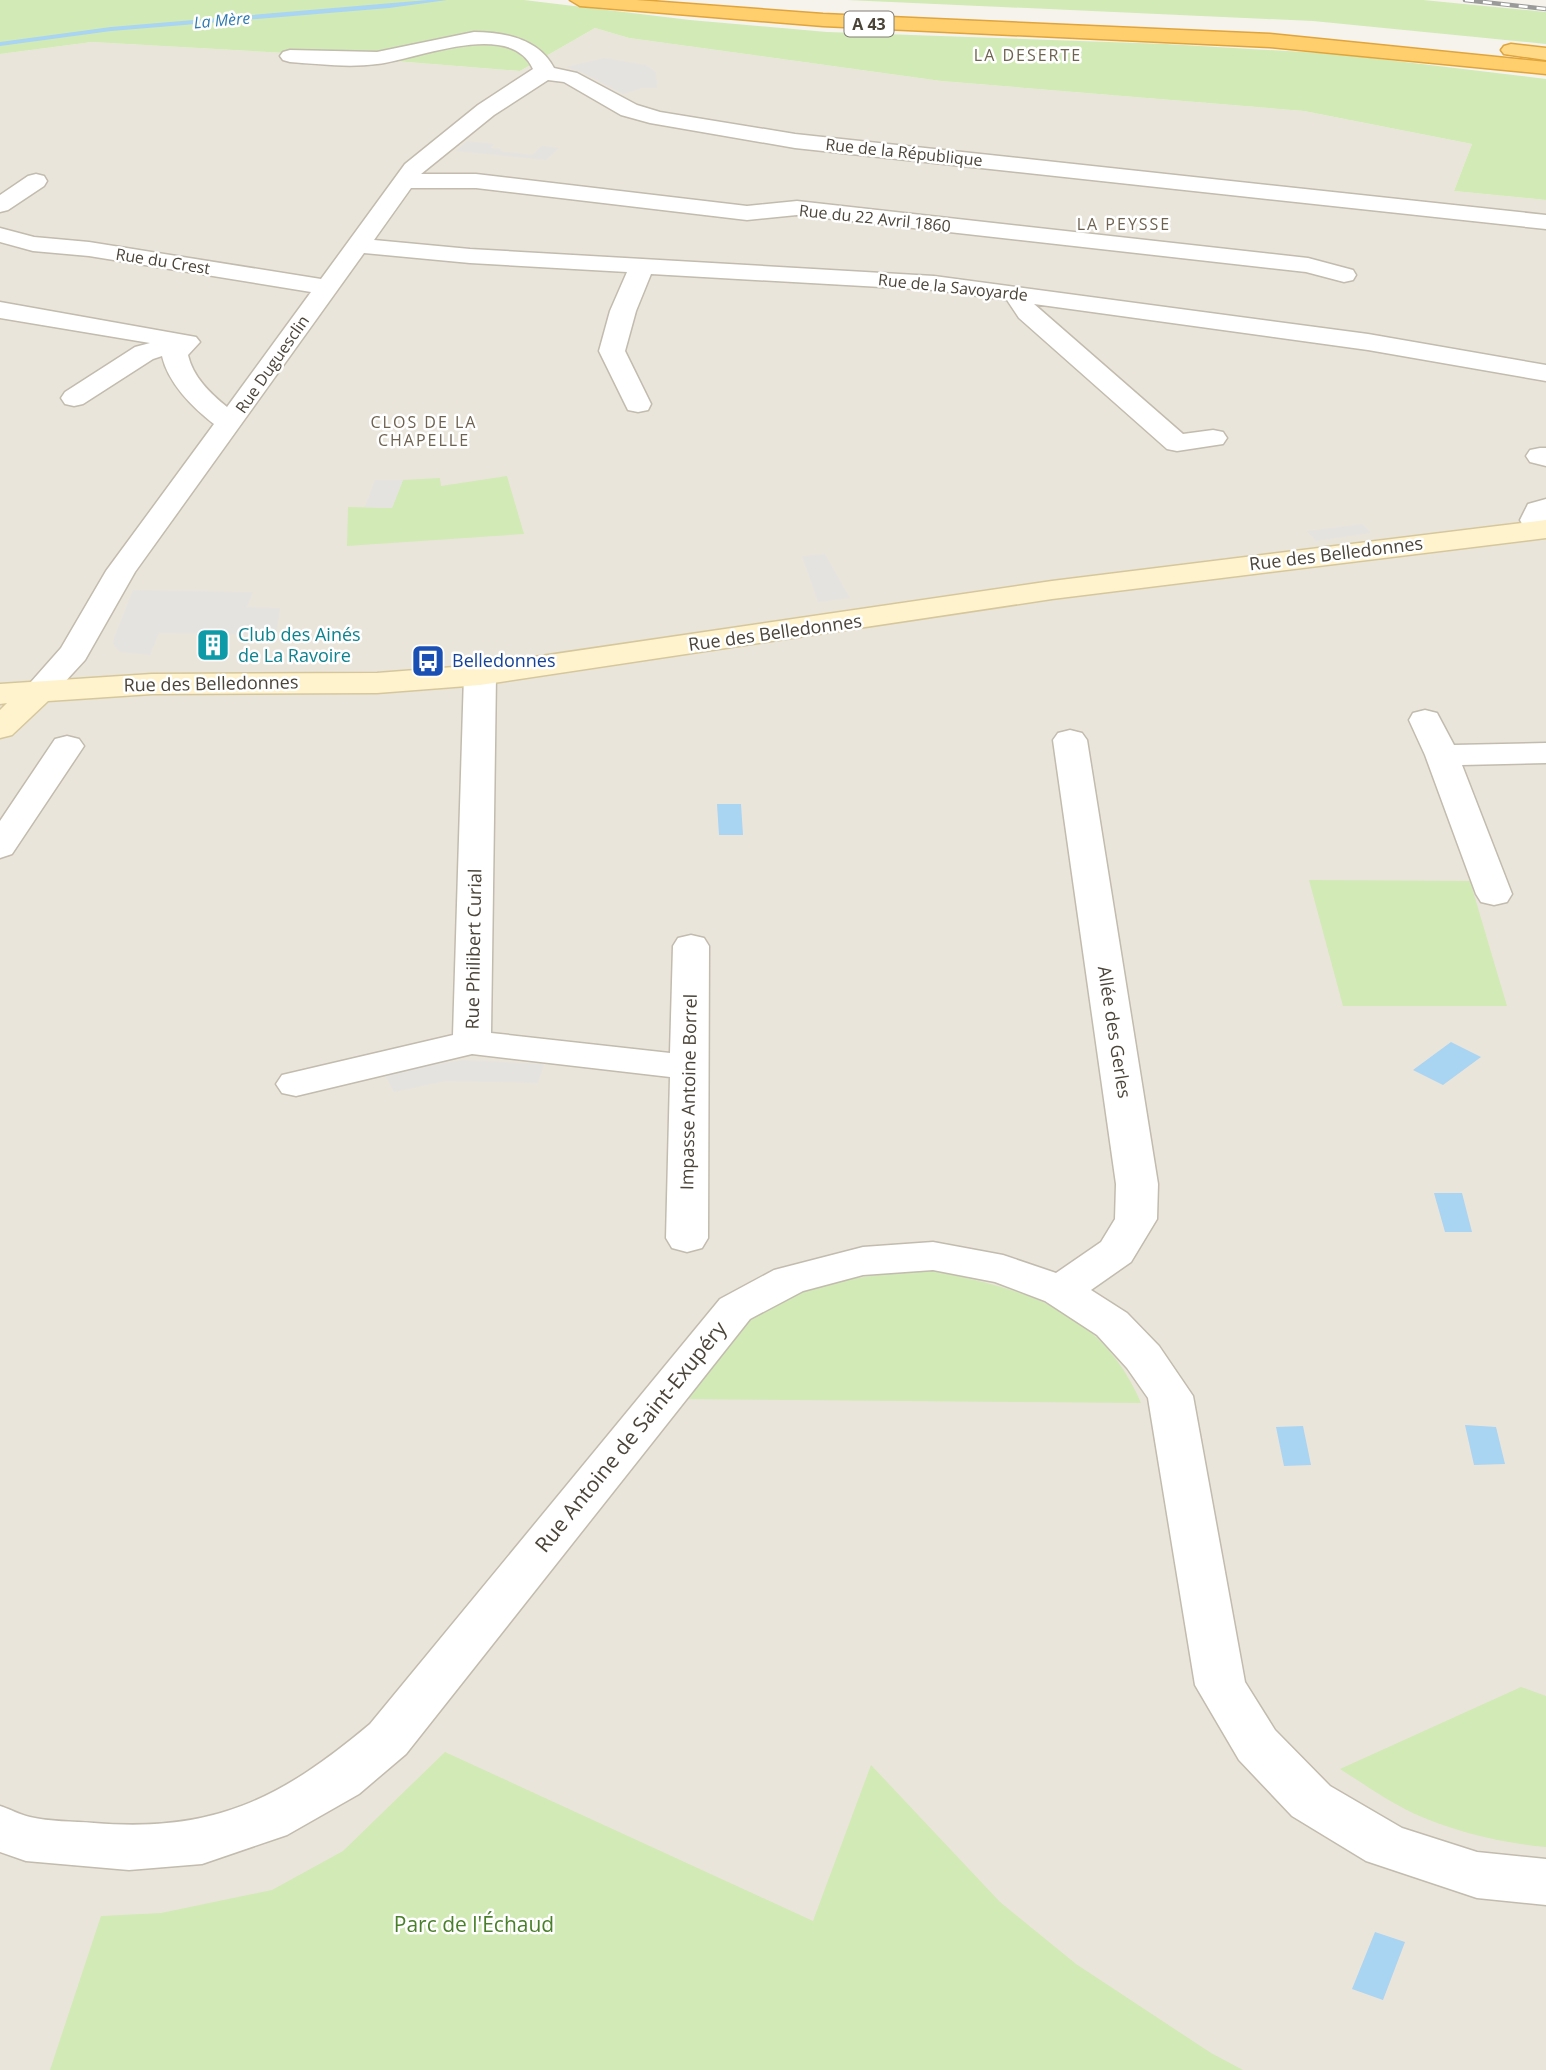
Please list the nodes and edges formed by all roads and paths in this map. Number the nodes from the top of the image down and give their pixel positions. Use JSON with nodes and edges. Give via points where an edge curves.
{"nodes":[{"id":1,"x":580,"y":0,"type":"edge"},
{"id":2,"x":701,"y":0,"type":"edge"},
{"id":3,"x":1511,"y":50,"type":"joint"},
{"id":4,"x":1546,"y":54,"type":"edge"},
{"id":5,"x":290,"y":56,"type":"dead end"},
{"id":6,"x":1546,"y":68,"type":"edge"},
{"id":7,"x":544,"y":73,"type":"junction"},
{"id":8,"x":36,"y":181,"type":"dead end"},
{"id":9,"x":405,"y":181,"type":"junction"},
{"id":10,"x":0,"y":205,"type":"edge"},
{"id":11,"x":1546,"y":222,"type":"edge"},
{"id":12,"x":0,"y":235,"type":"edge"},
{"id":13,"x":356,"y":245,"type":"junction"},
{"id":14,"x":643,"y":265,"type":"junction"},
{"id":15,"x":1343,"y":275,"type":"dead end"},
{"id":16,"x":326,"y":287,"type":"junction"},
{"id":17,"x":1014,"y":293,"type":"junction"},
{"id":18,"x":0,"y":310,"type":"edge"},
{"id":19,"x":187,"y":342,"type":"junction"},
{"id":20,"x":1546,"y":373,"type":"edge"},
{"id":21,"x":74,"y":398,"type":"dead end"},
{"id":22,"x":638,"y":404,"type":"dead end"},
{"id":23,"x":231,"y":422,"type":"junction"},
{"id":24,"x":1213,"y":438,"type":"dead end"},
{"id":25,"x":1543,"y":522,"type":"edge"},
{"id":26,"x":480,"y":675,"type":"junction"},
{"id":27,"x":39,"y":691,"type":"junction"},
{"id":28,"x":0,"y":694,"type":"edge"},
{"id":29,"x":1424,"y":720,"type":"dead end"},
{"id":30,"x":0,"y":728,"type":"edge"},
{"id":31,"x":1070,"y":740,"type":"dead end"},
{"id":32,"x":67,"y":746,"type":"dead end"},
{"id":33,"x":1546,"y":753,"type":"edge"},
{"id":34,"x":1442,"y":755,"type":"junction"},
{"id":35,"x":0,"y":847,"type":"edge"},
{"id":36,"x":1494,"y":894,"type":"dead end"},
{"id":37,"x":691,"y":946,"type":"dead end"},
{"id":38,"x":471,"y":1042,"type":"junction"},
{"id":39,"x":690,"y":1067,"type":"junction"},
{"id":40,"x":296,"y":1084,"type":"dead end"},
{"id":41,"x":687,"y":1238,"type":"dead end"},
{"id":42,"x":1060,"y":1291,"type":"junction"},
{"id":43,"x":0,"y":1828,"type":"edge"},
{"id":44,"x":1546,"y":1882,"type":"edge"}],
"edges":[{"from":1,"to":6,"type":"highway","number":"A 43","via":[[827,22],[1285,41]]},
{"from":2,"to":3,"type":"highway","number":"A 43","via":[[1240,26]]},
{"from":3,"to":4,"type":"highway"},
{"from":5,"to":7,"type":"street","via":[[373,58],[491,37],[518,45],[541,63]]},
{"from":7,"to":9,"type":"street","name":"Rue Duguesclin","via":[[485,110],[413,169]]},
{"from":7,"to":11,"type":"street","name":"Rue de la République","via":[[570,77],[629,110],[658,118],[795,141]]},
{"from":8,"to":10,"type":"street"},
{"from":9,"to":13,"type":"street","name":"Rue Duguesclin"},
{"from":9,"to":15,"type":"street","name":"Rue du 22 Avril 1860","via":[[476,181],[747,213],[797,208],[1308,265]]},
{"from":12,"to":16,"type":"street","name":"Rue du Crest","via":[[33,244],[141,258],[140,264],[156,280],[167,282],[223,270]]},
{"from":13,"to":14,"type":"street","name":"Rue de la Savoyarde"},
{"from":13,"to":16,"type":"street","name":"Rue Duguesclin"},
{"from":14,"to":17,"type":"street","name":"Rue de la Savoyarde","via":[[934,283]]},
{"from":14,"to":22,"type":"street","via":[[612,351]]},
{"from":16,"to":23,"type":"street","name":"Rue Duguesclin"},
{"from":17,"to":20,"type":"street","name":"Rue de la Savoyarde","via":[[1368,342]]},
{"from":17,"to":24,"type":"street","via":[[1028,313],[1177,443]]},
{"from":18,"to":19,"type":"street"},
{"from":19,"to":21,"type":"street","via":[[144,353]]},
{"from":19,"to":23,"type":"street","via":[[175,354],[175,363],[219,417]]},
{"from":23,"to":27,"type":"street","name":"Rue Duguesclin","via":[[121,571],[74,653]]},
{"from":25,"to":26,"type":"main road","name":"Rue des Belledonnes"},
{"from":26,"to":27,"type":"main road","name":"Rue des Belledonnes","via":[[377,683],[152,684]]},
{"from":26,"to":38,"type":"street","name":"Rue Philibert Curial"},
{"from":27,"to":28,"type":"main road","name":"Rue des Belledonnes"},
{"from":27,"to":30,"type":"main road"},
{"from":29,"to":34,"type":"street"},
{"from":31,"to":42,"type":"street","name":"Allée des Gerles","via":[[1137,1184],[1136,1219],[1116,1252]]},
{"from":32,"to":35,"type":"street"},
{"from":33,"to":34,"type":"street"},
{"from":34,"to":36,"type":"street"},
{"from":37,"to":39,"type":"street","name":"Impasse Antoine Borrel"},
{"from":38,"to":39,"type":"street"},
{"from":38,"to":40,"type":"street","name":"Rue Philibert Curial"},
{"from":39,"to":41,"type":"street","name":"Impasse Antoine Borrel"},
{"from":42,"to":43,"type":"street","name":"Rue Antoine de Saint-Exupéry","via":[[1003,1269],[933,1256],[863,1261],[789,1280],[735,1310],[388,1739],[341,1779],[268,1820],[202,1842],[129,1848],[26,1839]]},
{"from":42,"to":44,"type":"street","name":"Rue Antoine de Saint-Exupéry","via":[[1111,1324],[1143,1357],[1170,1396],[1220,1685],[1256,1745],[1311,1801],[1385,1845],[1477,1875]]}]}
